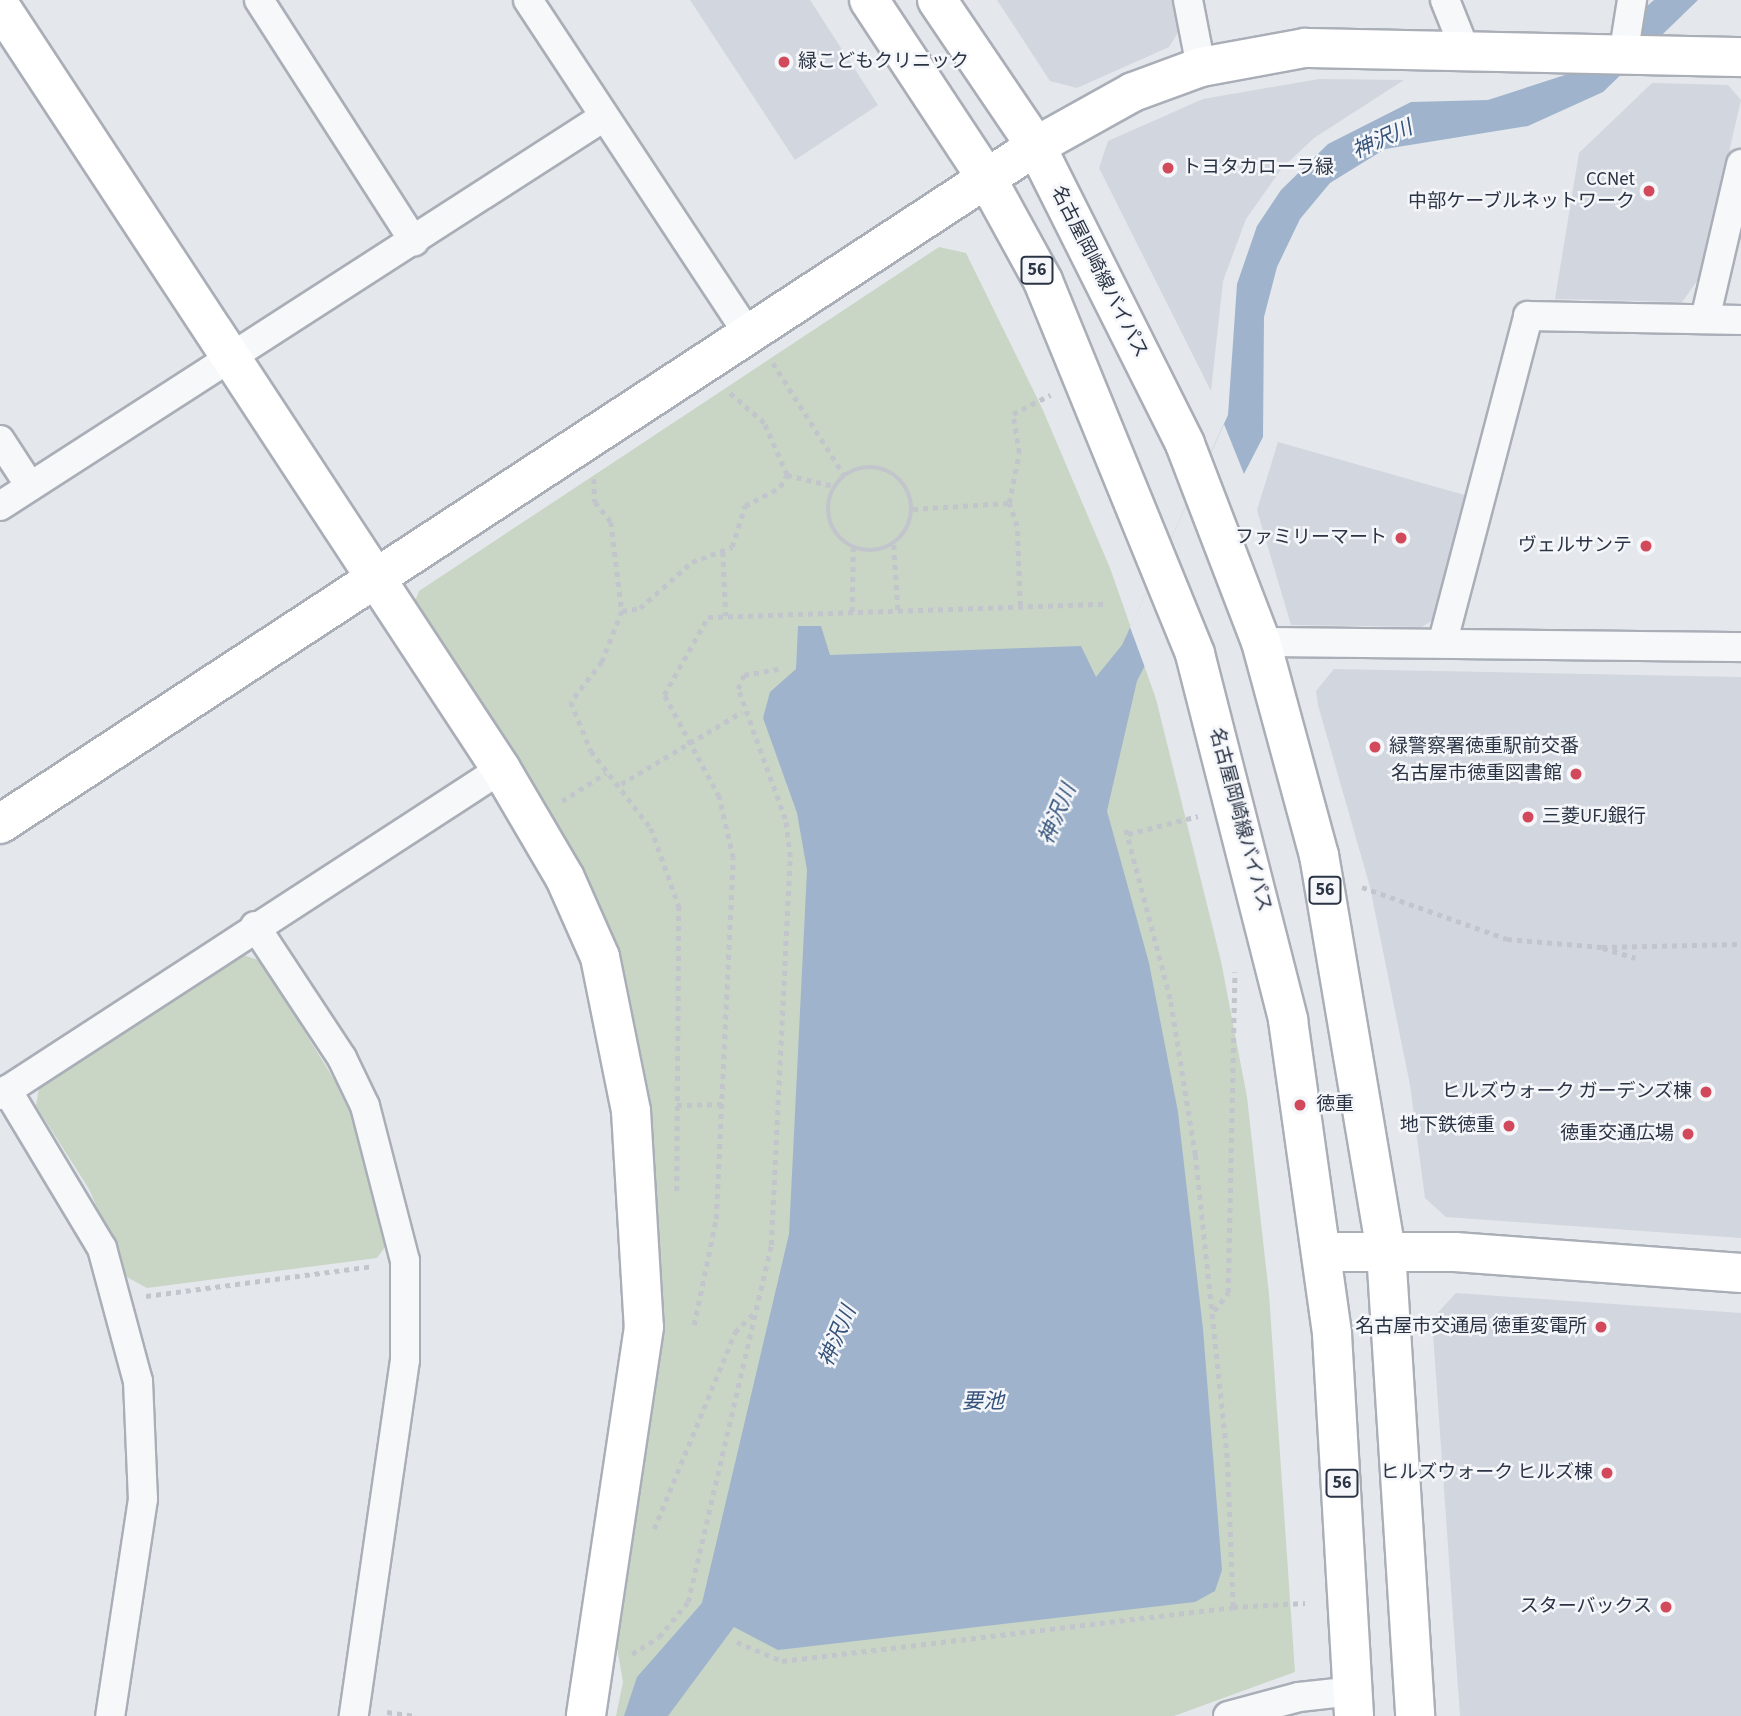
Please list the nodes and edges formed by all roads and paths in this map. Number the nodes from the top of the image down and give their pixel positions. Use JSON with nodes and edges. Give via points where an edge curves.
{"nodes":[{"id":1,"x":258,"y":0,"type":"edge"},
{"id":2,"x":528,"y":0,"type":"edge"},
{"id":3,"x":869,"y":0,"type":"edge"},
{"id":4,"x":937,"y":0,"type":"edge"},
{"id":5,"x":1188,"y":0,"type":"edge"},
{"id":6,"x":1445,"y":0,"type":"edge"},
{"id":7,"x":1632,"y":0,"type":"edge"},
{"id":8,"x":0,"y":6,"type":"edge"},
{"id":9,"x":1465,"y":50,"type":"junction"},
{"id":10,"x":1624,"y":50,"type":"junction"},
{"id":11,"x":1741,"y":57,"type":"edge"},
{"id":12,"x":1201,"y":67,"type":"junction"},
{"id":13,"x":602,"y":118,"type":"junction"},
{"id":14,"x":1036,"y":146,"type":"junction"},
{"id":15,"x":1741,"y":164,"type":"edge"},
{"id":16,"x":987,"y":179,"type":"junction"},
{"id":17,"x":414,"y":240,"type":"junction"},
{"id":18,"x":1706,"y":315,"type":"junction"},
{"id":19,"x":1741,"y":320,"type":"edge"},
{"id":20,"x":759,"y":346,"type":"junction"},
{"id":21,"x":231,"y":358,"type":"junction"},
{"id":22,"x":714,"y":384,"type":"dead end"},
{"id":23,"x":1051,"y":395,"type":"dead end"},
{"id":24,"x":0,"y":440,"type":"edge"},
{"id":25,"x":787,"y":475,"type":"junction"},
{"id":26,"x":844,"y":475,"type":"junction"},
{"id":27,"x":30,"y":486,"type":"junction"},
{"id":28,"x":834,"y":486,"type":"junction"},
{"id":29,"x":1009,"y":503,"type":"junction"},
{"id":30,"x":0,"y":506,"type":"edge"},
{"id":31,"x":913,"y":509,"type":"junction"},
{"id":32,"x":894,"y":545,"type":"junction"},
{"id":33,"x":853,"y":548,"type":"junction"},
{"id":34,"x":723,"y":552,"type":"junction"},
{"id":35,"x":376,"y":580,"type":"junction"},
{"id":36,"x":1105,"y":604,"type":"dead end"},
{"id":37,"x":1020,"y":607,"type":"junction"},
{"id":38,"x":622,"y":611,"type":"dead end"},
{"id":39,"x":898,"y":611,"type":"junction"},
{"id":40,"x":852,"y":612,"type":"junction"},
{"id":41,"x":726,"y":616,"type":"junction"},
{"id":42,"x":1443,"y":640,"type":"junction"},
{"id":43,"x":1261,"y":642,"type":"junction"},
{"id":44,"x":1741,"y":647,"type":"edge"},
{"id":45,"x":778,"y":669,"type":"dead end"},
{"id":46,"x":742,"y":712,"type":"junction"},
{"id":47,"x":689,"y":741,"type":"junction"},
{"id":48,"x":501,"y":769,"type":"junction"},
{"id":49,"x":606,"y":774,"type":"dead end"},
{"id":50,"x":621,"y":784,"type":"dead end"},
{"id":51,"x":1199,"y":816,"type":"dead end"},
{"id":52,"x":531,"y":820,"type":"junction"},
{"id":53,"x":0,"y":824,"type":"edge"},
{"id":54,"x":1357,"y":886,"type":"dead end"},
{"id":55,"x":255,"y":926,"type":"junction"},
{"id":56,"x":1741,"y":944,"type":"edge"},
{"id":57,"x":1602,"y":947,"type":"junction"},
{"id":58,"x":1635,"y":958,"type":"dead end"},
{"id":59,"x":1235,"y":972,"type":"dead end"},
{"id":60,"x":4,"y":1093,"type":"edge"},
{"id":61,"x":722,"y":1104,"type":"junction"},
{"id":62,"x":677,"y":1105,"type":"dead end"},
{"id":63,"x":1386,"y":1251,"type":"junction"},
{"id":64,"x":1321,"y":1252,"type":"junction"},
{"id":65,"x":405,"y":1261,"type":"junction"},
{"id":66,"x":1741,"y":1273,"type":"edge"},
{"id":67,"x":119,"y":1299,"type":"junction"},
{"id":68,"x":756,"y":1310,"type":"junction"},
{"id":69,"x":1214,"y":1311,"type":"junction"},
{"id":70,"x":694,"y":1325,"type":"dead end"},
{"id":71,"x":645,"y":1541,"type":"dead end"},
{"id":72,"x":1305,"y":1603,"type":"dead end"},
{"id":73,"x":1233,"y":1607,"type":"junction"},
{"id":74,"x":737,"y":1642,"type":"dead end"},
{"id":75,"x":619,"y":1659,"type":"dead end"},
{"id":76,"x":1354,"y":1704,"type":"edge"},
{"id":77,"x":110,"y":1716,"type":"edge"},
{"id":78,"x":354,"y":1716,"type":"edge"},
{"id":79,"x":586,"y":1716,"type":"edge"},
{"id":80,"x":1228,"y":1716,"type":"edge"},
{"id":81,"x":1415,"y":1716,"type":"edge"}],
"edges":[{"from":1,"to":17,"type":"street"},
{"from":2,"to":13,"type":"street"},
{"from":3,"to":16,"type":"street","name":"名古屋岡崎線バイパス","number":"56"},
{"from":4,"to":14,"type":"street","name":"名古屋岡崎線バイパス","number":"56"},
{"from":5,"to":12,"type":"street"},
{"from":6,"to":9,"type":"street"},
{"from":7,"to":10,"type":"street"},
{"from":8,"to":21,"type":"street"},
{"from":9,"to":10,"type":"street"},
{"from":9,"to":12,"type":"street","via":[[1304,48]]},
{"from":10,"to":11,"type":"street"},
{"from":12,"to":14,"type":"street","via":[[1133,92]]},
{"from":13,"to":17,"type":"street"},
{"from":13,"to":20,"type":"street"},
{"from":14,"to":16,"type":"street"},
{"from":14,"to":43,"type":"street","name":"名古屋岡崎線バイパス","number":"56","via":[[1199,479]]},
{"from":15,"to":18,"type":"street"},
{"from":16,"to":20,"type":"street"},
{"from":16,"to":64,"type":"street","name":"名古屋岡崎線バイパス","number":"56","via":[[1046,288],[1183,625],[1273,945]]},
{"from":17,"to":21,"type":"street"},
{"from":18,"to":19,"type":"street"},
{"from":18,"to":42,"type":"street","via":[[1528,316]]},
{"from":20,"to":26,"type":"path"},
{"from":20,"to":35,"type":"street"},
{"from":21,"to":27,"type":"street"},
{"from":21,"to":35,"type":"street"},
{"from":22,"to":25,"type":"path","via":[[764,423]]},
{"from":23,"to":29,"type":"path","via":[[1013,414],[1019,453]]},
{"from":24,"to":27,"type":"street"},
{"from":25,"to":28,"type":"path"},
{"from":25,"to":34,"type":"path","via":[[780,487],[745,506],[732,547]]},
{"from":26,"to":28,"type":"path"},
{"from":26,"to":31,"type":"path","via":[[884,468],[905,485]]},
{"from":27,"to":30,"type":"street"},
{"from":28,"to":33,"type":"path","via":[[830,521]]},
{"from":29,"to":31,"type":"path"},
{"from":29,"to":37,"type":"path","via":[[1017,526]]},
{"from":31,"to":32,"type":"path"},
{"from":32,"to":33,"type":"path"},
{"from":32,"to":39,"type":"path"},
{"from":33,"to":40,"type":"path"},
{"from":34,"to":38,"type":"path","via":[[692,562],[640,608]]},
{"from":34,"to":41,"type":"path"},
{"from":35,"to":48,"type":"street"},
{"from":35,"to":53,"type":"street"},
{"from":36,"to":37,"type":"path"},
{"from":37,"to":39,"type":"path"},
{"from":39,"to":40,"type":"path"},
{"from":40,"to":41,"type":"path"},
{"from":41,"to":47,"type":"path","via":[[708,617],[664,695]]},
{"from":42,"to":43,"type":"street"},
{"from":42,"to":44,"type":"street"},
{"from":43,"to":63,"type":"street","name":"名古屋岡崎線バイパス","number":"56","via":[[1319,855]]},
{"from":45,"to":46,"type":"path","via":[[744,675],[738,689]]},
{"from":46,"to":47,"type":"path"},
{"from":46,"to":68,"type":"path","via":[[785,819],[790,857],[780,1157]]},
{"from":47,"to":50,"type":"path"},
{"from":47,"to":61,"type":"path","via":[[719,797],[733,858]]},
{"from":48,"to":52,"type":"street"},
{"from":48,"to":55,"type":"street"},
{"from":49,"to":52,"type":"path"},
{"from":51,"to":69,"type":"path","via":[[1127,831],[1170,999]]},
{"from":52,"to":79,"type":"street","via":[[600,957],[627,1087],[639,1208],[644,1327]]},
{"from":54,"to":57,"type":"path","via":[[1390,893],[1460,926],[1507,939]]},
{"from":55,"to":60,"type":"street"},
{"from":55,"to":65,"type":"street","via":[[342,1058],[365,1106]]},
{"from":56,"to":57,"type":"path","via":[[1629,942]]},
{"from":57,"to":58,"type":"path"},
{"from":59,"to":69,"type":"path","via":[[1228,1293]]},
{"from":60,"to":67,"type":"street","via":[[77,1198]]},
{"from":61,"to":62,"type":"path"},
{"from":61,"to":70,"type":"path","via":[[716,1219]]},
{"from":63,"to":64,"type":"street"},
{"from":63,"to":66,"type":"street"},
{"from":63,"to":81,"type":"street","name":"名古屋岡崎線バイパス","number":"56"},
{"from":64,"to":76,"type":"street","name":"名古屋岡崎線バイパス","number":"56","via":[[1336,1379]]},
{"from":65,"to":67,"type":"path"},
{"from":65,"to":78,"type":"street","via":[[405,1360]]},
{"from":67,"to":77,"type":"street","via":[[138,1381],[144,1459]]},
{"from":68,"to":71,"type":"path","via":[[735,1332],[660,1520]]},
{"from":68,"to":75,"type":"path","via":[[688,1602],[659,1637]]},
{"from":69,"to":73,"type":"path","via":[[1236,1569]]},
{"from":72,"to":73,"type":"path"},
{"from":73,"to":74,"type":"path","via":[[1227,1612],[782,1661]]},
{"from":76,"to":80,"type":"street","via":[[1299,1697]]}]}
